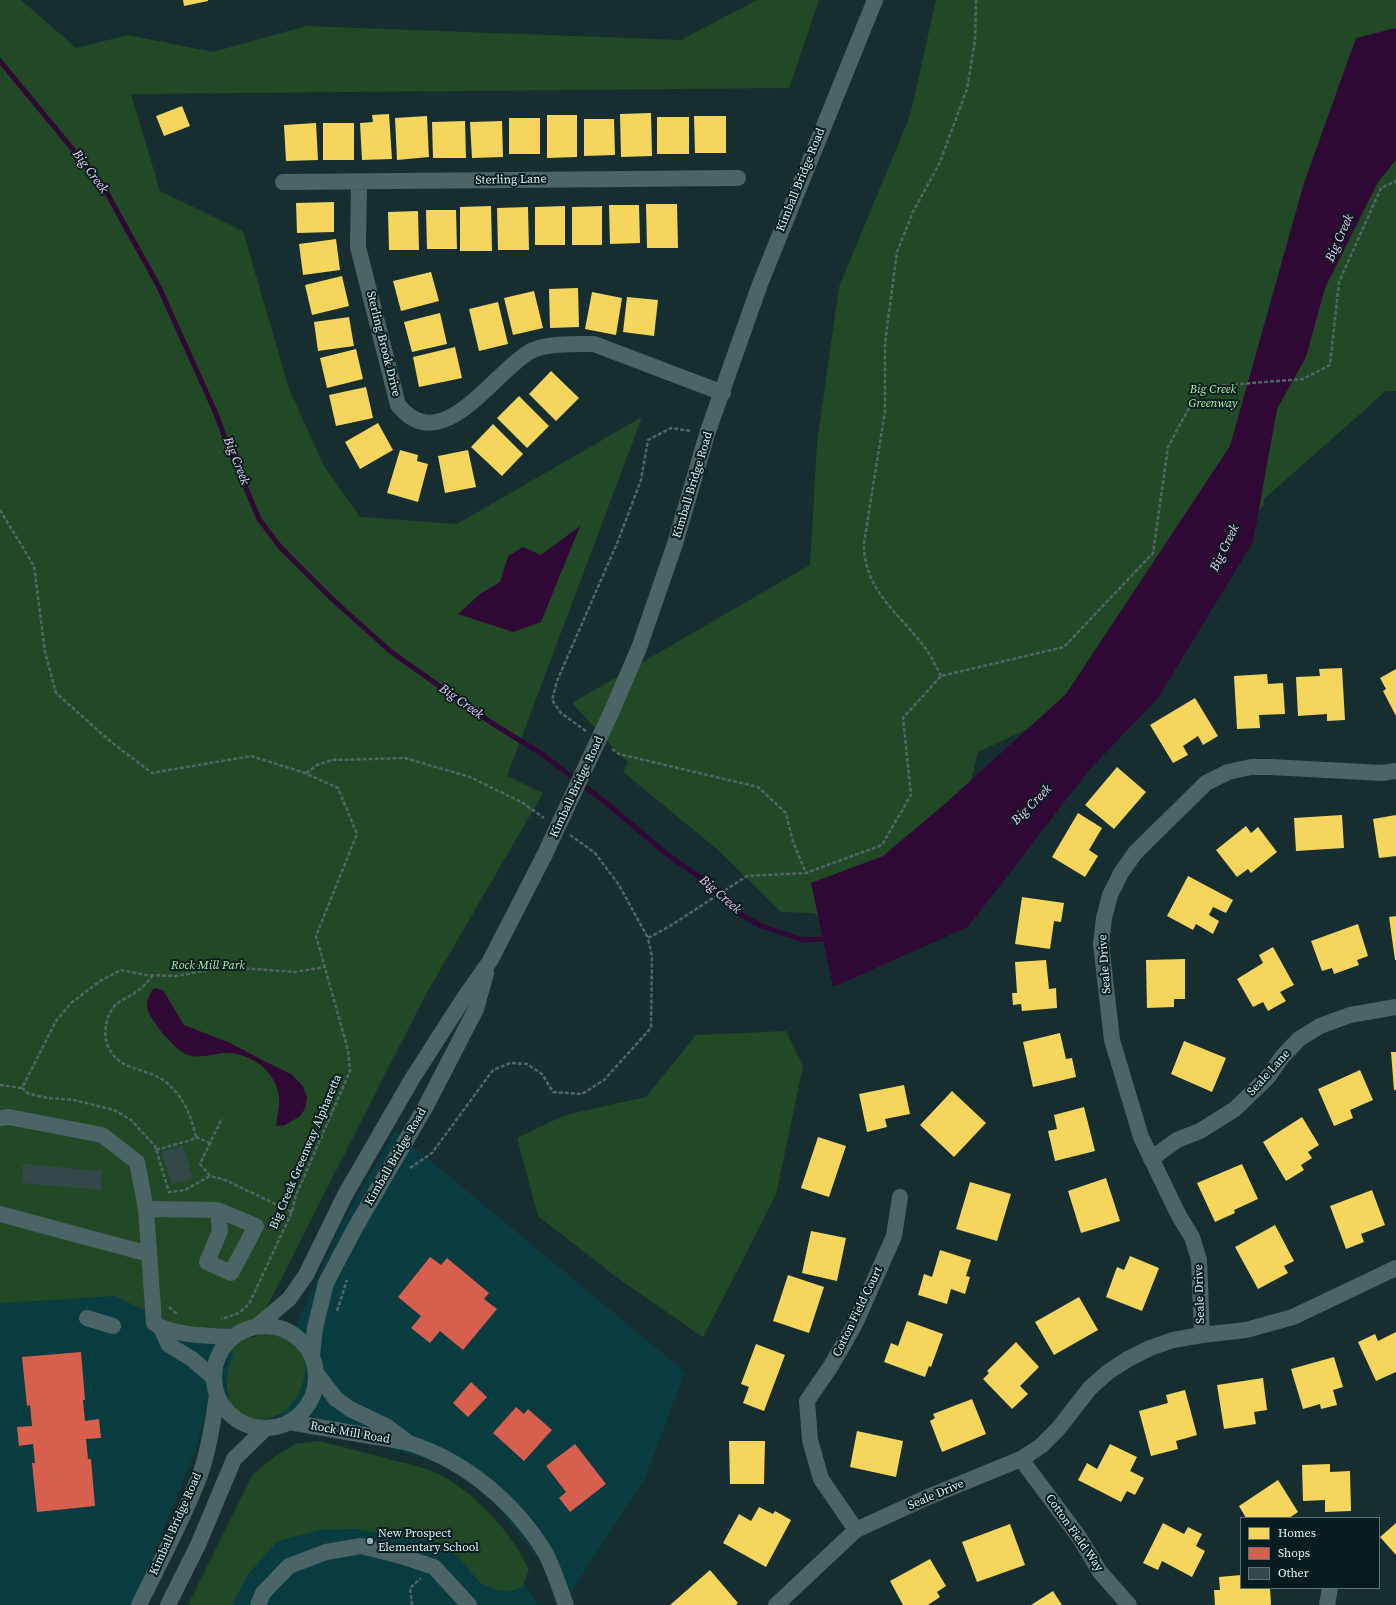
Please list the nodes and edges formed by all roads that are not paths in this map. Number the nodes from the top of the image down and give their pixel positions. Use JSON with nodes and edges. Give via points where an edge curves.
{"nodes":[{"id":1,"x":875,"y":0,"type":"edge"},
{"id":2,"x":738,"y":178,"type":"dead end"},
{"id":3,"x":283,"y":182,"type":"dead end"},
{"id":4,"x":359,"y":182,"type":"junction"},
{"id":5,"x":723,"y":393,"type":"junction"},
{"id":6,"x":1396,"y":771,"type":"edge"},
{"id":7,"x":490,"y":961,"type":"junction"},
{"id":8,"x":1396,"y":1007,"type":"edge"},
{"id":9,"x":0,"y":1118,"type":"edge"},
{"id":10,"x":1151,"y":1159,"type":"junction"},
{"id":11,"x":900,"y":1197,"type":"dead end"},
{"id":12,"x":146,"y":1209,"type":"junction"},
{"id":13,"x":218,"y":1210,"type":"dead end"},
{"id":14,"x":0,"y":1214,"type":"edge"},
{"id":15,"x":149,"y":1254,"type":"junction"},
{"id":16,"x":1396,"y":1268,"type":"edge"},
{"id":17,"x":87,"y":1318,"type":"dead end"},
{"id":18,"x":113,"y":1326,"type":"dead end"},
{"id":19,"x":257,"y":1326,"type":"junction"},
{"id":20,"x":161,"y":1328,"type":"junction"},
{"id":21,"x":1202,"y":1335,"type":"junction"},
{"id":22,"x":234,"y":1337,"type":"junction"},
{"id":23,"x":312,"y":1356,"type":"junction"},
{"id":24,"x":316,"y":1373,"type":"junction"},
{"id":25,"x":214,"y":1378,"type":"junction"},
{"id":26,"x":217,"y":1395,"type":"junction"},
{"id":27,"x":289,"y":1422,"type":"junction"},
{"id":28,"x":265,"y":1429,"type":"junction"},
{"id":29,"x":411,"y":1444,"type":"junction"},
{"id":30,"x":1021,"y":1459,"type":"junction"},
{"id":31,"x":856,"y":1530,"type":"junction"},
{"id":32,"x":1330,"y":1589,"type":"edge"},
{"id":33,"x":139,"y":1605,"type":"edge"},
{"id":34,"x":168,"y":1605,"type":"edge"},
{"id":35,"x":258,"y":1605,"type":"edge"},
{"id":36,"x":469,"y":1605,"type":"edge"},
{"id":37,"x":566,"y":1605,"type":"edge"},
{"id":38,"x":776,"y":1605,"type":"edge"},
{"id":39,"x":1129,"y":1605,"type":"edge"},
{"id":40,"x":1327,"y":1605,"type":"edge"}],
"edges":[{"from":1,"to":5,"type":"street","name":"Kimball Bridge Road","via":[[760,284]]},
{"from":2,"to":4,"type":"street","name":"Sterling Lane"},
{"from":3,"to":4,"type":"street","name":"Sterling Lane"},
{"from":4,"to":5,"type":"street","name":"Sterling Brook Drive","via":[[358,247],[398,406],[407,416],[426,422],[451,418],[465,409],[519,358],[533,350],[575,344],[594,344]]},
{"from":5,"to":7,"type":"street","name":"Kimball Bridge Road","bridge":true,"via":[[639,648],[612,713],[544,856]]},
{"from":6,"to":10,"type":"street","name":"Seale Drive","via":[[1382,774],[1252,767],[1228,772],[1206,784],[1188,800],[1135,853],[1121,873],[1110,895],[1101,944],[1112,1040],[1141,1137]]},
{"from":7,"to":19,"type":"street","name":"Kimball Bridge Road","via":[[396,1106],[345,1196],[306,1275],[289,1299]]},
{"from":7,"to":23,"type":"street","name":"Kimball Bridge Road","via":[[476,1010],[426,1106],[326,1283],[315,1328]]},
{"from":8,"to":10,"type":"street","name":"Seale Lane","via":[[1350,1015],[1320,1026],[1282,1056],[1268,1077],[1235,1109],[1200,1131],[1177,1140]]},
{"from":9,"to":12,"type":"street","via":[[9,1116],[102,1135],[137,1162]]},
{"from":10,"to":21,"type":"street","name":"Seale Drive","via":[[1192,1237],[1200,1260]]},
{"from":11,"to":31,"type":"street","name":"Cotton Field Court","via":[[894,1236],[858,1318],[807,1402],[810,1440],[821,1479]]},
{"from":12,"to":13,"type":"street"},
{"from":12,"to":15,"type":"street"},
{"from":14,"to":15,"type":"street"},
{"from":15,"to":20,"type":"street","via":[[154,1322]]},
{"from":16,"to":21,"type":"street","name":"Seale Drive","via":[[1293,1317],[1246,1330]]},
{"from":17,"to":18,"type":"street"},
{"from":19,"to":22,"type":"street","via":[[241,1331]]},
{"from":19,"to":23,"type":"street","via":[[274,1326],[290,1332],[303,1342]]},
{"from":20,"to":22,"type":"street","via":[[192,1334]]},
{"from":20,"to":25,"type":"street","via":[[168,1345],[192,1359]]},
{"from":21,"to":30,"type":"street","name":"Seale Drive","via":[[1173,1340],[1128,1358],[1090,1388],[1058,1429],[1041,1446]]},
{"from":22,"to":25,"type":"street","via":[[218,1355]]},
{"from":23,"to":24,"type":"street"},
{"from":24,"to":27,"type":"street","via":[[315,1390],[308,1405]]},
{"from":24,"to":29,"type":"street","name":"Rock Mill Road","via":[[336,1399],[350,1409],[386,1426]]},
{"from":25,"to":26,"type":"street"},
{"from":26,"to":28,"type":"street","via":[[221,1405],[233,1418],[248,1426]]},
{"from":26,"to":33,"type":"street","name":"Kimball Bridge Road","via":[[200,1474],[187,1507]]},
{"from":27,"to":28,"type":"street"},
{"from":27,"to":29,"type":"street","name":"Rock Mill Road"},
{"from":28,"to":34,"type":"street","via":[[234,1459],[198,1545]]},
{"from":29,"to":37,"type":"street","name":"Rock Mill Road","via":[[463,1468],[501,1498],[533,1535],[546,1555]]},
{"from":30,"to":31,"type":"street","name":"Seale Drive"},
{"from":30,"to":39,"type":"street","name":"Cotton Field Way","via":[[1079,1537],[1100,1572]]},
{"from":31,"to":38,"type":"street","name":"Seale Drive"},
{"from":32,"to":40,"type":"street"},
{"from":35,"to":36,"type":"street","via":[[263,1593],[289,1566],[326,1552],[361,1546],[434,1567]]}]}
